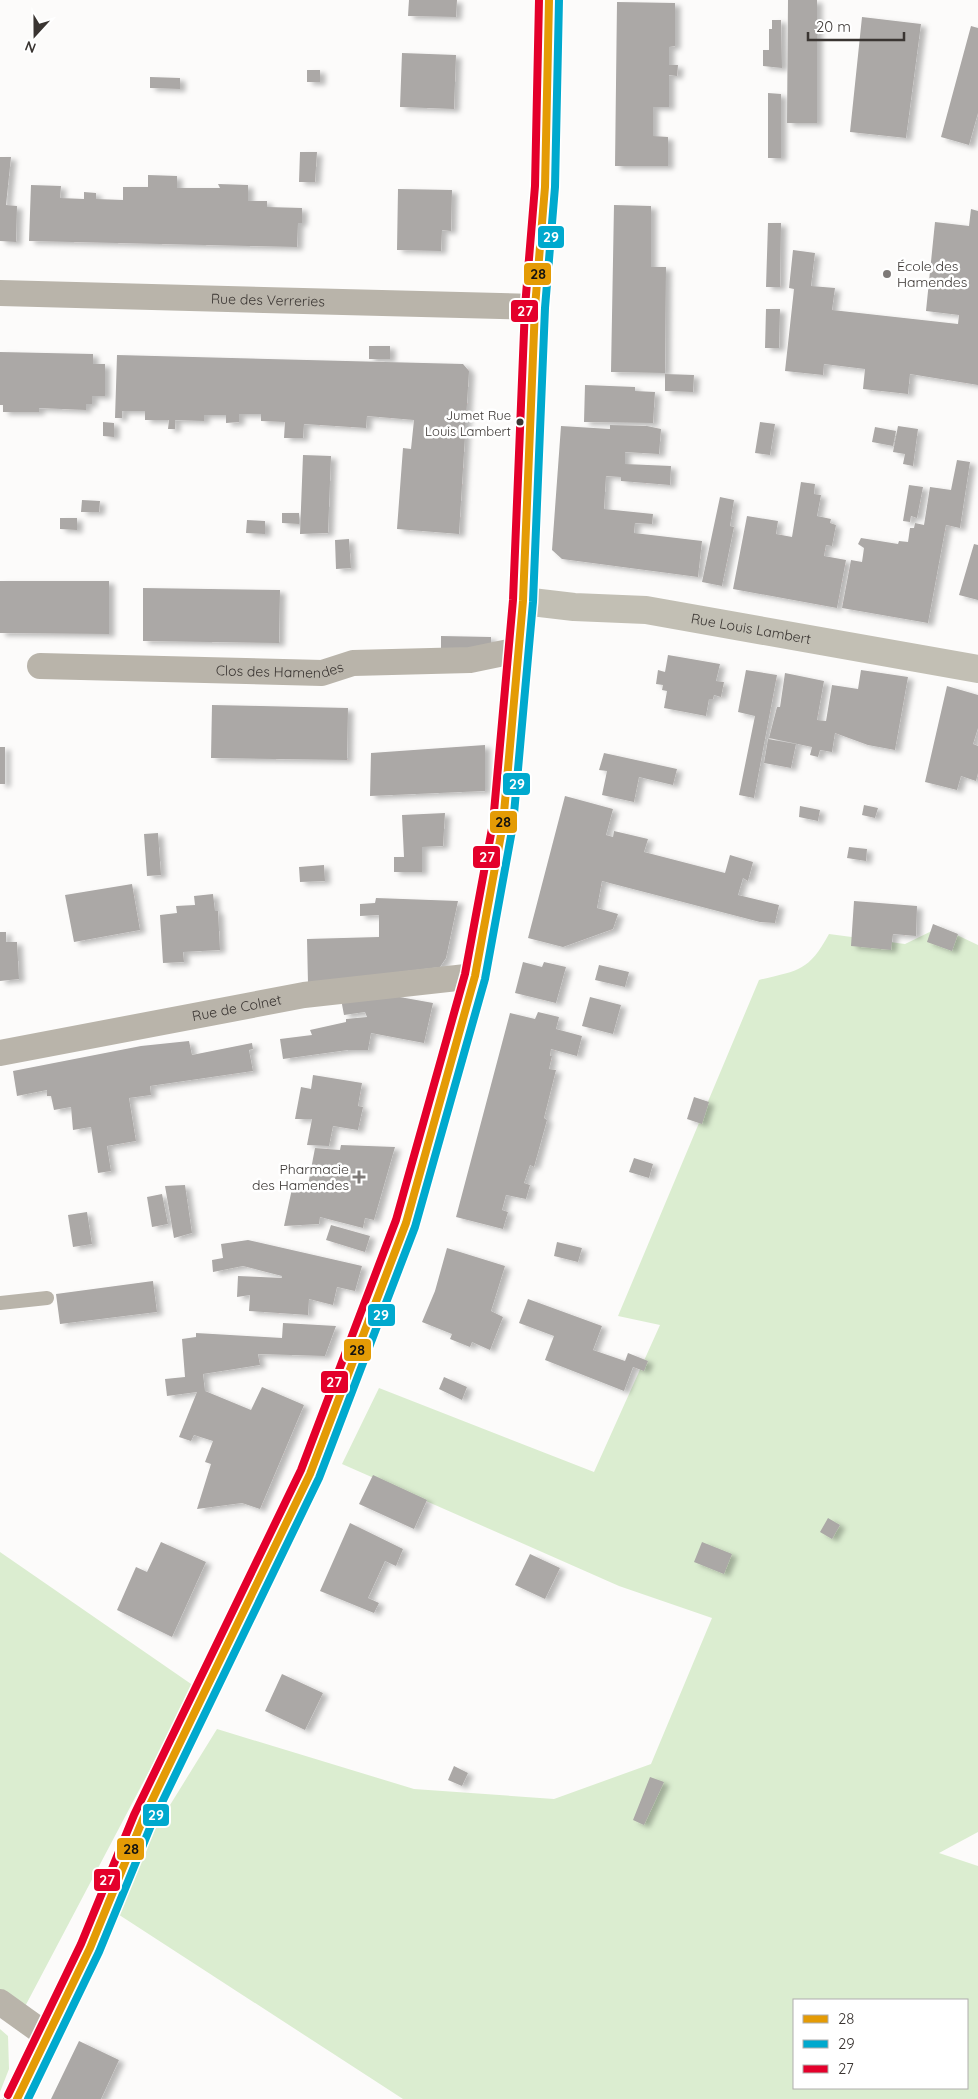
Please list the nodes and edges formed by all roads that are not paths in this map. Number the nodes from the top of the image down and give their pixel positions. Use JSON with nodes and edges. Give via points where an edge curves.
{"nodes":[{"id":1,"x":549,"y":0,"type":"edge"},
{"id":2,"x":0,"y":293,"type":"edge"},
{"id":3,"x":536,"y":307,"type":"junction"},
{"id":4,"x":523,"y":601,"type":"junction"},
{"id":5,"x":518,"y":650,"type":"junction"},
{"id":6,"x":40,"y":666,"type":"dead end"},
{"id":7,"x":978,"y":669,"type":"edge"},
{"id":8,"x":475,"y":976,"type":"junction"},
{"id":9,"x":0,"y":1053,"type":"edge"},
{"id":10,"x":47,"y":1298,"type":"dead end"},
{"id":11,"x":0,"y":1303,"type":"edge"},
{"id":12,"x":0,"y":2002,"type":"edge"},
{"id":13,"x":46,"y":2035,"type":"junction"},
{"id":14,"x":17,"y":2099,"type":"edge"}],
"edges":[{"from":1,"to":3,"type":"main road","via":[[545,187]]},
{"from":2,"to":3,"type":"street","name":"Rue des Verreries"},
{"from":3,"to":4,"type":"main road"},
{"from":4,"to":5,"type":"main road"},
{"from":4,"to":7,"type":"main road","name":"Rue Louis Lambert","via":[[646,610]]},
{"from":5,"to":6,"type":"street","name":"Clos des Hamendes","via":[[470,660],[353,663],[322,674]]},
{"from":5,"to":8,"type":"main road","via":[[503,824]]},
{"from":8,"to":9,"type":"street","name":"Rue de Colnet","via":[[304,995]]},
{"from":8,"to":13,"type":"main road","via":[[406,1223],[317,1456],[143,1819],[90,1948]]},
{"from":10,"to":11,"type":"lane"},
{"from":12,"to":13,"type":"street"},
{"from":13,"to":14,"type":"main road"}]}
